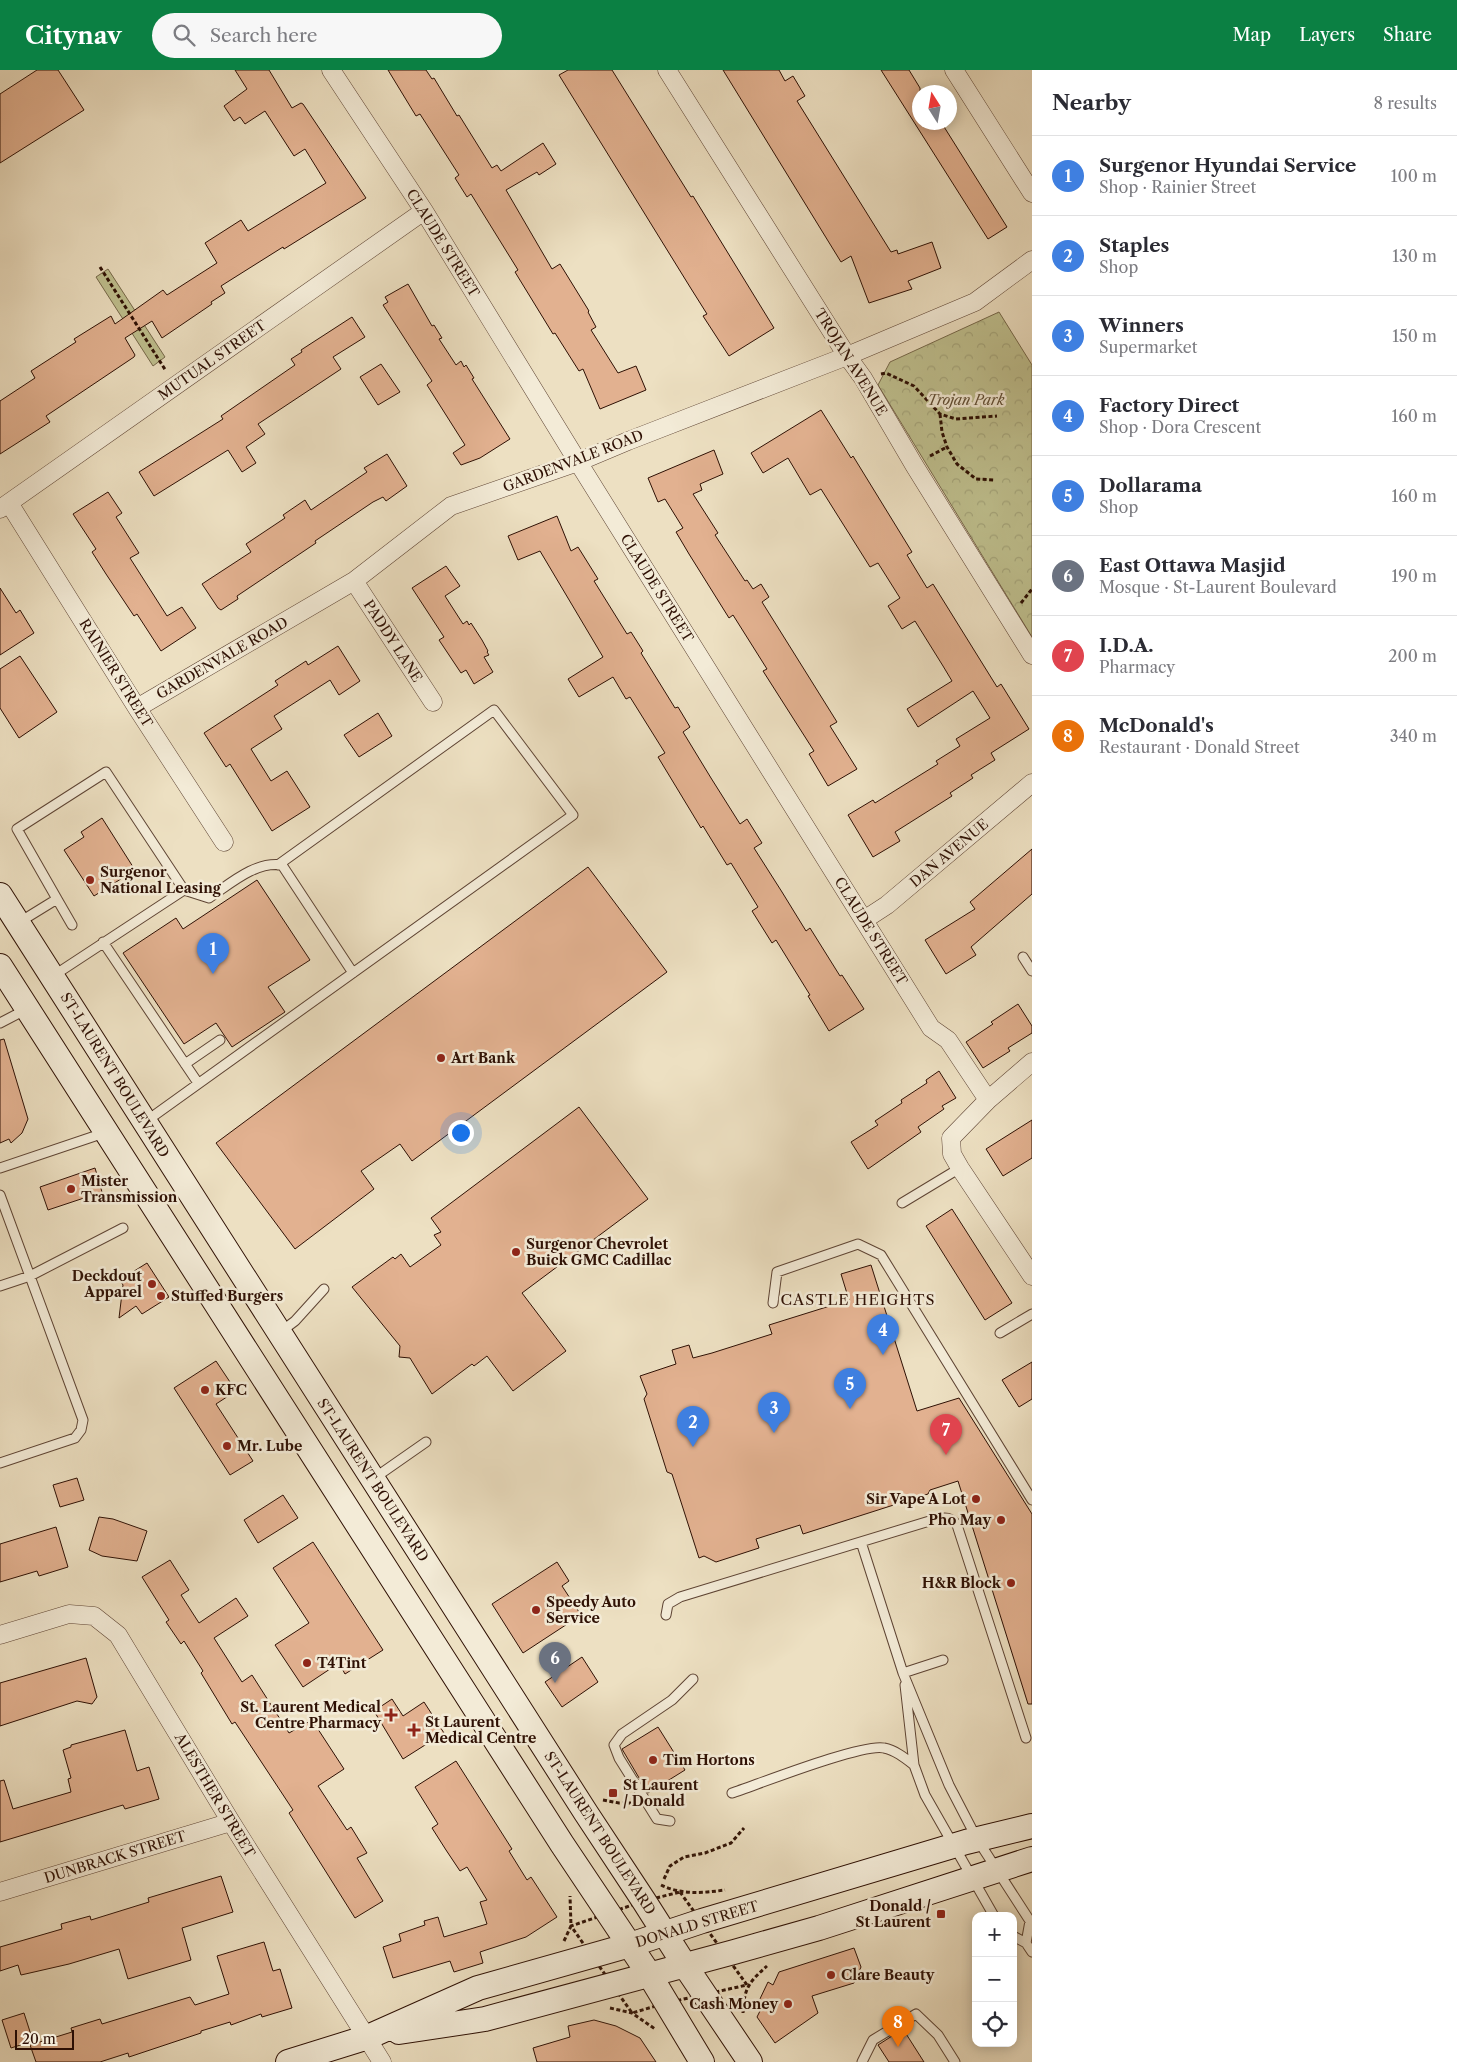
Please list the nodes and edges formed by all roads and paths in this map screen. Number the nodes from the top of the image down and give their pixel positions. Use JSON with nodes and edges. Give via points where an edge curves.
{"nodes":[{"id":1,"x":331,"y":70,"type":"edge"},
{"id":2,"x":667,"y":70,"type":"edge"},
{"id":3,"x":954,"y":70,"type":"edge"},
{"id":4,"x":1032,"y":193,"type":"edge"},
{"id":5,"x":424,"y":211,"type":"junction"},
{"id":6,"x":1032,"y":260,"type":"edge"},
{"id":7,"x":100,"y":267,"type":"dead end"},
{"id":8,"x":847,"y":356,"type":"junction"},
{"id":9,"x":863,"y":378,"type":"junction"},
{"id":10,"x":176,"y":386,"type":"junction"},
{"id":11,"x":940,"y":414,"type":"junction"},
{"id":12,"x":997,"y":416,"type":"dead end"},
{"id":13,"x":578,"y":462,"type":"junction"},
{"id":14,"x":995,"y":480,"type":"dead end"},
{"id":15,"x":4,"y":506,"type":"edge"},
{"id":16,"x":354,"y":581,"type":"junction"},
{"id":17,"x":1032,"y":655,"type":"edge"},
{"id":18,"x":433,"y":702,"type":"dead end"},
{"id":19,"x":137,"y":708,"type":"junction"},
{"id":20,"x":1032,"y":783,"type":"edge"},
{"id":21,"x":224,"y":842,"type":"dead end"},
{"id":22,"x":278,"y":865,"type":"junction"},
{"id":23,"x":184,"y":890,"type":"junction"},
{"id":24,"x":0,"y":895,"type":"edge"},
{"id":25,"x":57,"y":899,"type":"junction"},
{"id":26,"x":864,"y":920,"type":"junction"},
{"id":27,"x":18,"y":924,"type":"junction"},
{"id":28,"x":72,"y":925,"type":"dead end"},
{"id":29,"x":103,"y":942,"type":"junction"},
{"id":30,"x":1023,"y":957,"type":"dead end"},
{"id":31,"x":0,"y":966,"type":"edge"},
{"id":32,"x":1032,"y":971,"type":"edge"},
{"id":33,"x":353,"y":973,"type":"junction"},
{"id":34,"x":52,"y":976,"type":"junction"},
{"id":35,"x":28,"y":1009,"type":"junction"},
{"id":36,"x":0,"y":1023,"type":"edge"},
{"id":37,"x":220,"y":1040,"type":"dead end"},
{"id":38,"x":1032,"y":1062,"type":"edge"},
{"id":39,"x":185,"y":1064,"type":"junction"},
{"id":40,"x":198,"y":1083,"type":"junction"},
{"id":41,"x":988,"y":1100,"type":"junction"},
{"id":42,"x":145,"y":1122,"type":"junction"},
{"id":43,"x":107,"y":1132,"type":"junction"},
{"id":44,"x":0,"y":1168,"type":"edge"},
{"id":45,"x":960,"y":1168,"type":"junction"},
{"id":46,"x":0,"y":1195,"type":"edge"},
{"id":47,"x":902,"y":1203,"type":"dead end"},
{"id":48,"x":123,"y":1228,"type":"dead end"},
{"id":49,"x":30,"y":1276,"type":"junction"},
{"id":50,"x":1032,"y":1276,"type":"edge"},
{"id":51,"x":0,"y":1286,"type":"edge"},
{"id":52,"x":324,"y":1289,"type":"dead end"},
{"id":53,"x":774,"y":1302,"type":"dead end"},
{"id":54,"x":1032,"y":1314,"type":"edge"},
{"id":55,"x":279,"y":1333,"type":"junction"},
{"id":56,"x":1000,"y":1333,"type":"dead end"},
{"id":57,"x":426,"y":1442,"type":"dead end"},
{"id":58,"x":0,"y":1463,"type":"edge"},
{"id":59,"x":372,"y":1479,"type":"junction"},
{"id":60,"x":1032,"y":1500,"type":"edge"},
{"id":61,"x":861,"y":1542,"type":"junction"},
{"id":62,"x":666,"y":1615,"type":"dead end"},
{"id":63,"x":0,"y":1635,"type":"edge"},
{"id":64,"x":944,"y":1660,"type":"dead end"},
{"id":65,"x":903,"y":1673,"type":"junction"},
{"id":66,"x":693,"y":1679,"type":"dead end"},
{"id":67,"x":1026,"y":1738,"type":"dead end"},
{"id":68,"x":914,"y":1765,"type":"junction"},
{"id":69,"x":732,"y":1793,"type":"dead end"},
{"id":70,"x":600,"y":1800,"type":"dead end"},
{"id":71,"x":646,"y":1802,"type":"junction"},
{"id":72,"x":231,"y":1822,"type":"junction"},
{"id":73,"x":670,"y":1822,"type":"dead end"},
{"id":74,"x":1032,"y":1826,"type":"edge"},
{"id":75,"x":744,"y":1828,"type":"dead end"},
{"id":76,"x":977,"y":1839,"type":"junction"},
{"id":77,"x":953,"y":1846,"type":"junction"},
{"id":78,"x":1032,"y":1859,"type":"edge"},
{"id":79,"x":997,"y":1869,"type":"junction"},
{"id":80,"x":973,"y":1878,"type":"junction"},
{"id":81,"x":664,"y":1879,"type":"dead end"},
{"id":82,"x":660,"y":1885,"type":"dead end"},
{"id":83,"x":570,"y":1889,"type":"dead end"},
{"id":84,"x":732,"y":1889,"type":"dead end"},
{"id":85,"x":0,"y":1892,"type":"edge"},
{"id":86,"x":992,"y":1912,"type":"edge"},
{"id":87,"x":665,"y":1935,"type":"junction"},
{"id":88,"x":1017,"y":1938,"type":"edge"},
{"id":89,"x":1026,"y":1943,"type":"junction"},
{"id":90,"x":630,"y":1945,"type":"junction"},
{"id":91,"x":560,"y":1946,"type":"dead end"},
{"id":92,"x":1032,"y":1952,"type":"edge"},
{"id":93,"x":684,"y":1964,"type":"junction"},
{"id":94,"x":770,"y":1964,"type":"dead end"},
{"id":95,"x":649,"y":1974,"type":"junction"},
{"id":96,"x":603,"y":2008,"type":"dead end"},
{"id":97,"x":743,"y":2018,"type":"dead end"},
{"id":98,"x":661,"y":2033,"type":"dead end"},
{"id":99,"x":368,"y":2037,"type":"junction"},
{"id":100,"x":288,"y":2062,"type":"edge"},
{"id":101,"x":382,"y":2062,"type":"edge"},
{"id":102,"x":702,"y":2062,"type":"edge"},
{"id":103,"x":750,"y":2062,"type":"edge"},
{"id":104,"x":862,"y":2062,"type":"edge"},
{"id":105,"x":955,"y":2062,"type":"edge"}],
"edges":[{"from":1,"to":5,"type":"street","name":"CLAUDE STREET"},
{"from":2,"to":8,"type":"street","name":"TROJAN AVENUE"},
{"from":3,"to":4,"type":"street"},
{"from":5,"to":10,"type":"street","name":"MUTUAL STREET"},
{"from":5,"to":13,"type":"street","name":"CLAUDE STREET"},
{"from":6,"to":8,"type":"street","name":"GARDENVALE ROAD","via":[[975,302]]},
{"from":7,"to":10,"type":"path"},
{"from":8,"to":9,"type":"street","name":"TROJAN AVENUE"},
{"from":8,"to":13,"type":"street","name":"GARDENVALE ROAD"},
{"from":9,"to":11,"type":"path","via":[[886,373],[914,386]]},
{"from":9,"to":17,"type":"street","name":"TROJAN AVENUE"},
{"from":10,"to":15,"type":"street","name":"MUTUAL STREET"},
{"from":11,"to":12,"type":"path","via":[[956,419]]},
{"from":11,"to":14,"type":"path","via":[[947,447],[957,464],[976,479]]},
{"from":13,"to":16,"type":"street","name":"GARDENVALE ROAD","via":[[451,506]]},
{"from":13,"to":26,"type":"street","name":"CLAUDE STREET"},
{"from":15,"to":19,"type":"street","name":"RAINIER STREET"},
{"from":16,"to":18,"type":"street","name":"PADDY LANE"},
{"from":16,"to":19,"type":"street","name":"GARDENVALE ROAD"},
{"from":19,"to":21,"type":"street","name":"RAINIER STREET"},
{"from":20,"to":26,"type":"street","name":"DAN AVENUE","via":[[887,906]]},
{"from":22,"to":23,"type":"lane","via":[[257,867],[209,898]]},
{"from":22,"to":33,"type":"lane","via":[[282,865]]},
{"from":22,"to":33,"type":"lane","via":[[494,710],[573,815]]},
{"from":23,"to":25,"type":"lane","via":[[106,772],[17,829]]},
{"from":23,"to":29,"type":"lane"},
{"from":24,"to":27,"type":"main road","name":"ST-LAURENT BOULEVARD"},
{"from":25,"to":27,"type":"lane"},
{"from":25,"to":28,"type":"lane"},
{"from":26,"to":41,"type":"street","name":"CLAUDE STREET","via":[[931,1028],[948,1040]]},
{"from":27,"to":34,"type":"main road","name":"ST-LAURENT BOULEVARD"},
{"from":29,"to":34,"type":"lane"},
{"from":29,"to":39,"type":"lane"},
{"from":30,"to":32,"type":"lane"},
{"from":31,"to":35,"type":"main road"},
{"from":33,"to":40,"type":"lane"},
{"from":34,"to":42,"type":"main road","name":"ST-LAURENT BOULEVARD"},
{"from":35,"to":36,"type":"lane"},
{"from":35,"to":43,"type":"main road"},
{"from":37,"to":39,"type":"lane"},
{"from":38,"to":41,"type":"street"},
{"from":39,"to":40,"type":"lane"},
{"from":40,"to":42,"type":"lane"},
{"from":41,"to":45,"type":"street","via":[[951,1138],[952,1154]]},
{"from":42,"to":55,"type":"main road","name":"ST-LAURENT BOULEVARD"},
{"from":43,"to":44,"type":"lane"},
{"from":43,"to":90,"type":"main road","via":[[562,1844]]},
{"from":45,"to":47,"type":"lane"},
{"from":45,"to":50,"type":"street"},
{"from":46,"to":49,"type":"lane"},
{"from":48,"to":49,"type":"lane"},
{"from":49,"to":51,"type":"lane"},
{"from":49,"to":58,"type":"lane","via":[[83,1420],[75,1438]]},
{"from":52,"to":55,"type":"lane","via":[[295,1321]]},
{"from":53,"to":60,"type":"lane","via":[[777,1272],[858,1244],[881,1255]]},
{"from":54,"to":56,"type":"lane"},
{"from":55,"to":59,"type":"main road","name":"ST-LAURENT BOULEVARD"},
{"from":57,"to":59,"type":"lane"},
{"from":59,"to":87,"type":"main road","name":"ST-LAURENT BOULEVARD"},
{"from":61,"to":62,"type":"lane","via":[[680,1597],[668,1604]]},
{"from":61,"to":65,"type":"lane"},
{"from":61,"to":67,"type":"lane","via":[[936,1519],[953,1519]]},
{"from":63,"to":72,"type":"street","name":"ALESTHER STREET","via":[[69,1614],[94,1616],[118,1635]]},
{"from":64,"to":65,"type":"lane"},
{"from":65,"to":68,"type":"lane"},
{"from":65,"to":76,"type":"lane","via":[[949,1785]]},
{"from":66,"to":71,"type":"lane","via":[[672,1700],[622,1734],[614,1745]]},
{"from":68,"to":69,"type":"lane","via":[[883,1747],[860,1750]]},
{"from":68,"to":77,"type":"lane","via":[[925,1795]]},
{"from":70,"to":71,"type":"path"},
{"from":71,"to":73,"type":"lane","via":[[657,1819]]},
{"from":72,"to":85,"type":"street","name":"DUNBRACK STREET"},
{"from":72,"to":99,"type":"street","name":"ALESTHER STREET"},
{"from":74,"to":76,"type":"main road","name":"DONALD STREET"},
{"from":75,"to":81,"type":"path","via":[[731,1843],[684,1857],[670,1866]]},
{"from":76,"to":77,"type":"main road","name":"DONALD STREET"},
{"from":76,"to":79,"type":"lane"},
{"from":77,"to":80,"type":"lane"},
{"from":77,"to":87,"type":"main road","name":"DONALD STREET"},
{"from":78,"to":79,"type":"main road","name":"DONALD STREET"},
{"from":79,"to":80,"type":"main road","name":"DONALD STREET"},
{"from":79,"to":89,"type":"lane","via":[[1030,1921]]},
{"from":80,"to":86,"type":"lane"},
{"from":80,"to":93,"type":"main road","name":"DONALD STREET","via":[[819,1928]]},
{"from":82,"to":84,"type":"path","via":[[680,1892]]},
{"from":83,"to":91,"type":"path","via":[[570,1926]]},
{"from":87,"to":90,"type":"main road","name":"DONALD STREET"},
{"from":87,"to":93,"type":"main road","name":"ST-LAURENT BOULEVARD"},
{"from":88,"to":89,"type":"lane"},
{"from":89,"to":92,"type":"lane"},
{"from":90,"to":95,"type":"main road"},
{"from":90,"to":99,"type":"main road","name":"DONALD STREET","via":[[478,1988]]},
{"from":93,"to":95,"type":"main road","name":"DONALD STREET"},
{"from":93,"to":103,"type":"main road","name":"ST-LAURENT BOULEVARD"},
{"from":94,"to":97,"type":"path","via":[[747,1985]]},
{"from":95,"to":99,"type":"main road","name":"DONALD STREET","via":[[484,2018]]},
{"from":95,"to":102,"type":"main road"},
{"from":96,"to":98,"type":"path","via":[[632,2013]]},
{"from":99,"to":100,"type":"main road","name":"DONALD STREET"},
{"from":99,"to":101,"type":"street","name":"ALESTHER STREET"},
{"from":104,"to":105,"type":"lane","via":[[872,2040],[916,2014],[938,2035]]}]}
